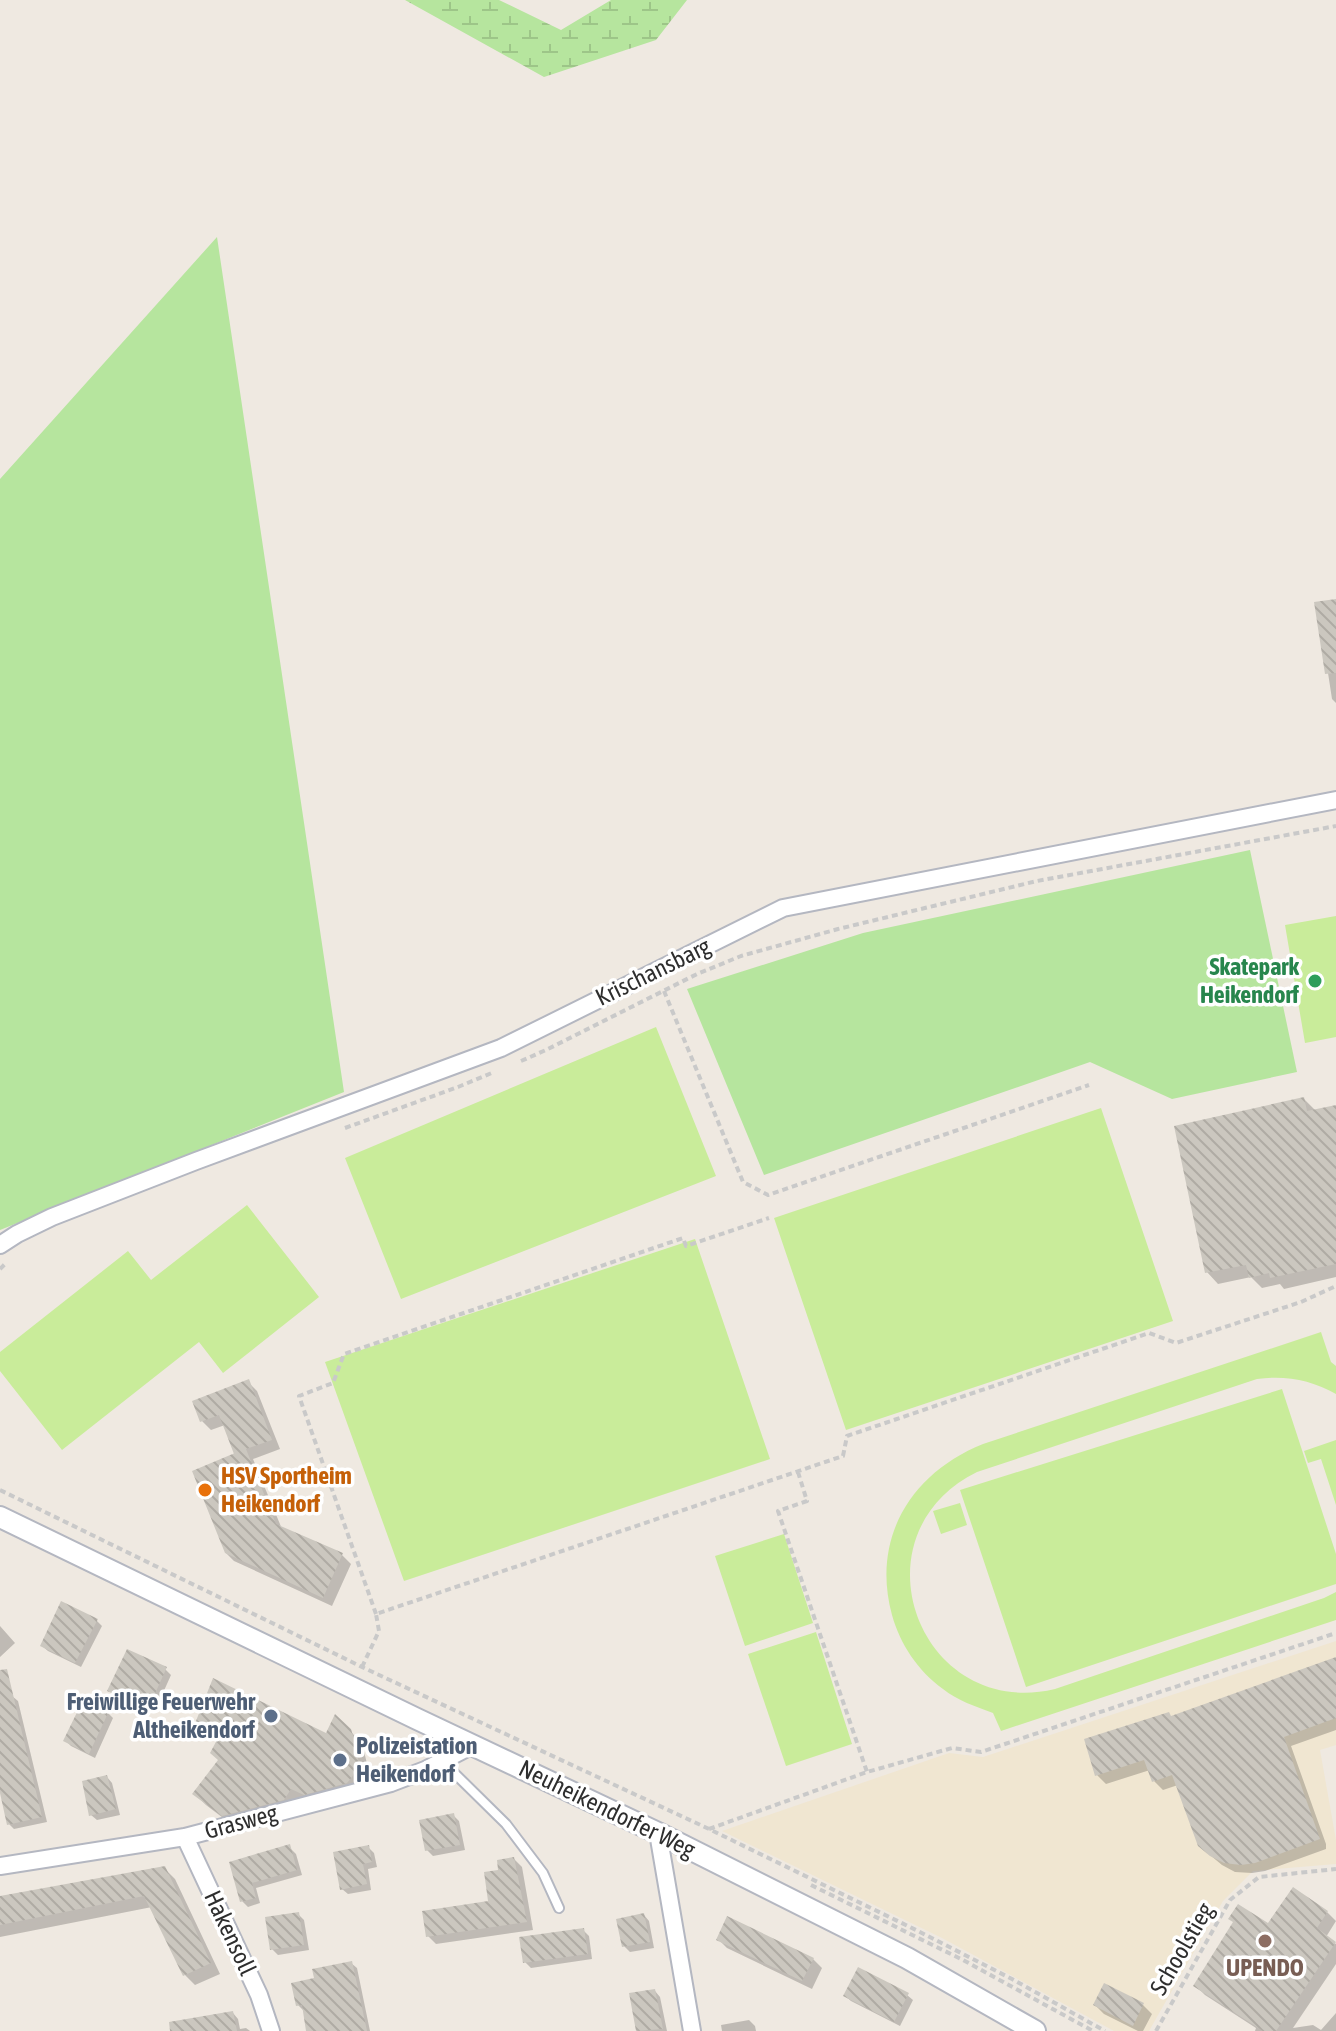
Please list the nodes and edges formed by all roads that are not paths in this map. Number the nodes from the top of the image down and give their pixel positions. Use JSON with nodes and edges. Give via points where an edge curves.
{"nodes":[{"id":1,"x":1336,"y":800,"type":"edge"},
{"id":2,"x":0,"y":1245,"type":"edge"},
{"id":3,"x":0,"y":1517,"type":"edge"},
{"id":4,"x":473,"y":1745,"type":"junction"},
{"id":5,"x":441,"y":1760,"type":"junction"},
{"id":6,"x":658,"y":1833,"type":"junction"},
{"id":7,"x":185,"y":1837,"type":"junction"},
{"id":8,"x":0,"y":1866,"type":"edge"},
{"id":9,"x":559,"y":1908,"type":"dead end"},
{"id":10,"x":271,"y":2031,"type":"edge"},
{"id":11,"x":692,"y":2031,"type":"edge"},
{"id":12,"x":1035,"y":2031,"type":"edge"}],
"edges":[{"from":1,"to":2,"type":"street","name":"Krischansbarg","via":[[783,908],[501,1048],[52,1217]]},
{"from":3,"to":4,"type":"street","name":"Neuheikendorfer Weg"},
{"from":4,"to":5,"type":"street","name":"Grasweg"},
{"from":4,"to":6,"type":"street","name":"Neuheikendorfer Weg"},
{"from":5,"to":7,"type":"street","name":"Grasweg","via":[[391,1783]]},
{"from":5,"to":9,"type":"lane","via":[[506,1824],[543,1873]]},
{"from":6,"to":11,"type":"street"},
{"from":6,"to":12,"type":"street","name":"Neuheikendorfer Weg","via":[[907,1958]]},
{"from":7,"to":8,"type":"street","name":"Grasweg"},
{"from":7,"to":10,"type":"street","name":"Hakensoll"}]}
